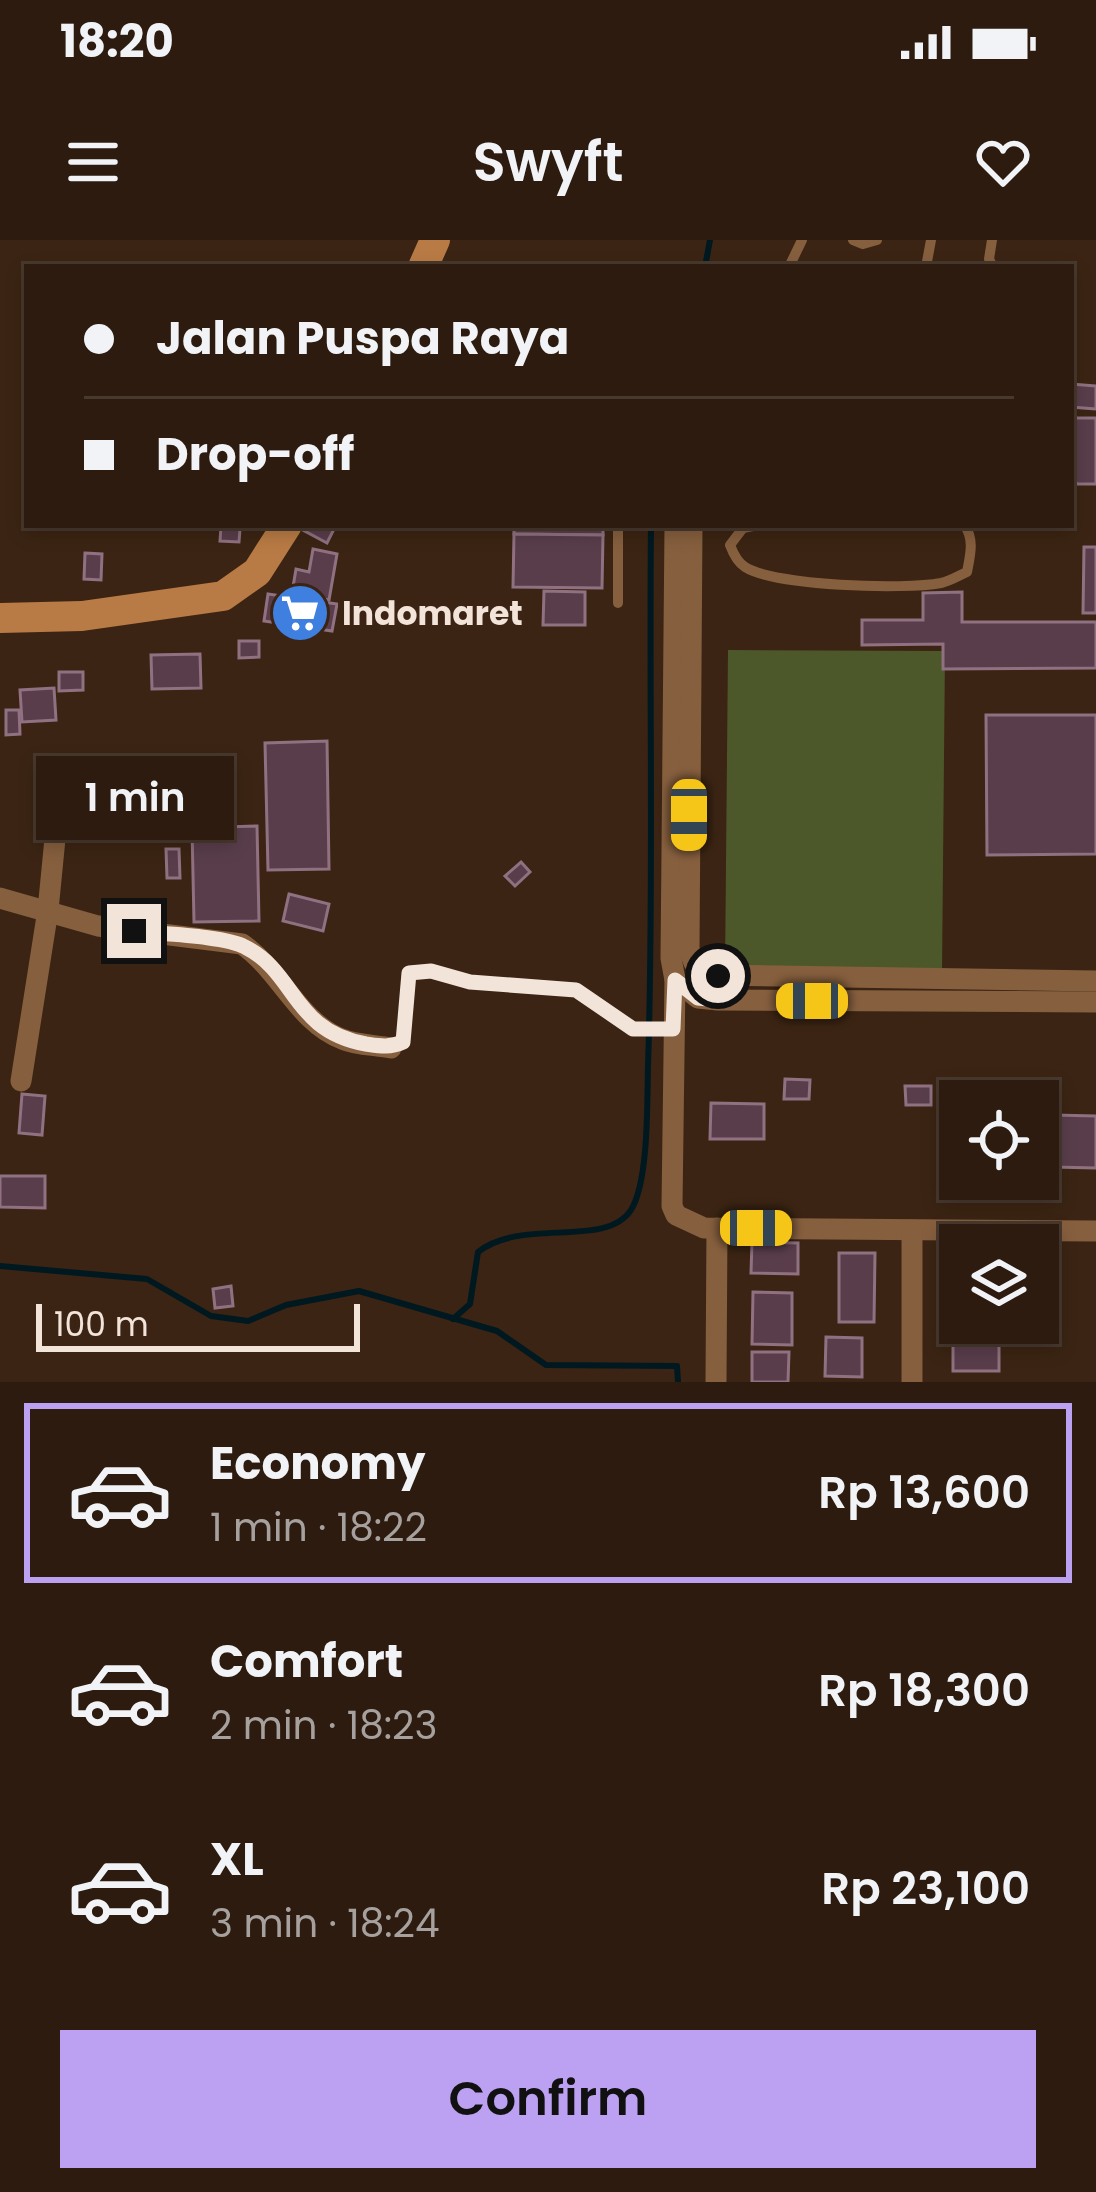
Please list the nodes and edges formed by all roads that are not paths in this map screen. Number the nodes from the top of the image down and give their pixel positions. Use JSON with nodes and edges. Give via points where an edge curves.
{"nodes":[{"id":1,"x":853,"y":240,"type":"edge"},
{"id":2,"x":877,"y":240,"type":"edge"},
{"id":3,"x":285,"y":528,"type":"edge"},
{"id":4,"x":618,"y":528,"type":"edge"},
{"id":5,"x":675,"y":528,"type":"edge"},
{"id":6,"x":692,"y":528,"type":"edge"},
{"id":7,"x":742,"y":528,"type":"edge"},
{"id":8,"x":967,"y":528,"type":"edge"},
{"id":9,"x":618,"y":603,"type":"dead end"},
{"id":10,"x":0,"y":619,"type":"edge"},
{"id":11,"x":59,"y":798,"type":"dead end"},
{"id":12,"x":0,"y":898,"type":"edge"},
{"id":13,"x":48,"y":910,"type":"junction"},
{"id":14,"x":718,"y":976,"type":"junction"},
{"id":15,"x":675,"y":980,"type":"junction"},
{"id":16,"x":1096,"y":981,"type":"edge"},
{"id":17,"x":718,"y":1000,"type":"junction"},
{"id":18,"x":1096,"y":1002,"type":"edge"},
{"id":19,"x":673,"y":1029,"type":"junction"},
{"id":20,"x":391,"y":1048,"type":"joint"},
{"id":21,"x":21,"y":1081,"type":"dead end"},
{"id":22,"x":717,"y":1228,"type":"junction"},
{"id":23,"x":913,"y":1229,"type":"junction"},
{"id":24,"x":1096,"y":1231,"type":"edge"},
{"id":25,"x":716,"y":1382,"type":"edge"},
{"id":26,"x":912,"y":1382,"type":"edge"}],
"edges":[{"from":1,"to":2,"type":"lane"},
{"from":3,"to":10,"type":"main road","via":[[257,572],[223,596]]},
{"from":4,"to":9,"type":"lane"},
{"from":5,"to":15,"type":"street"},
{"from":6,"to":14,"type":"street","via":[[688,949],[694,963]]},
{"from":7,"to":8,"type":"lane","via":[[730,544],[746,568],[858,587],[943,583],[967,572]]},
{"from":11,"to":13,"type":"street"},
{"from":12,"to":13,"type":"street"},
{"from":13,"to":20,"type":"street","via":[[98,926],[242,944],[317,1025],[343,1040]]},
{"from":13,"to":21,"type":"street"},
{"from":14,"to":16,"type":"street"},
{"from":14,"to":17,"type":"street"},
{"from":15,"to":17,"type":"street","via":[[698,998]]},
{"from":15,"to":19,"type":"street"},
{"from":17,"to":18,"type":"street"},
{"from":19,"to":20,"type":"lane","via":[[633,1029],[576,990],[431,971],[409,973],[403,1042]]},
{"from":19,"to":22,"type":"street","via":[[672,1206],[684,1221]]},
{"from":22,"to":23,"type":"street"},
{"from":22,"to":25,"type":"street"},
{"from":23,"to":24,"type":"street"},
{"from":23,"to":26,"type":"street"}]}
